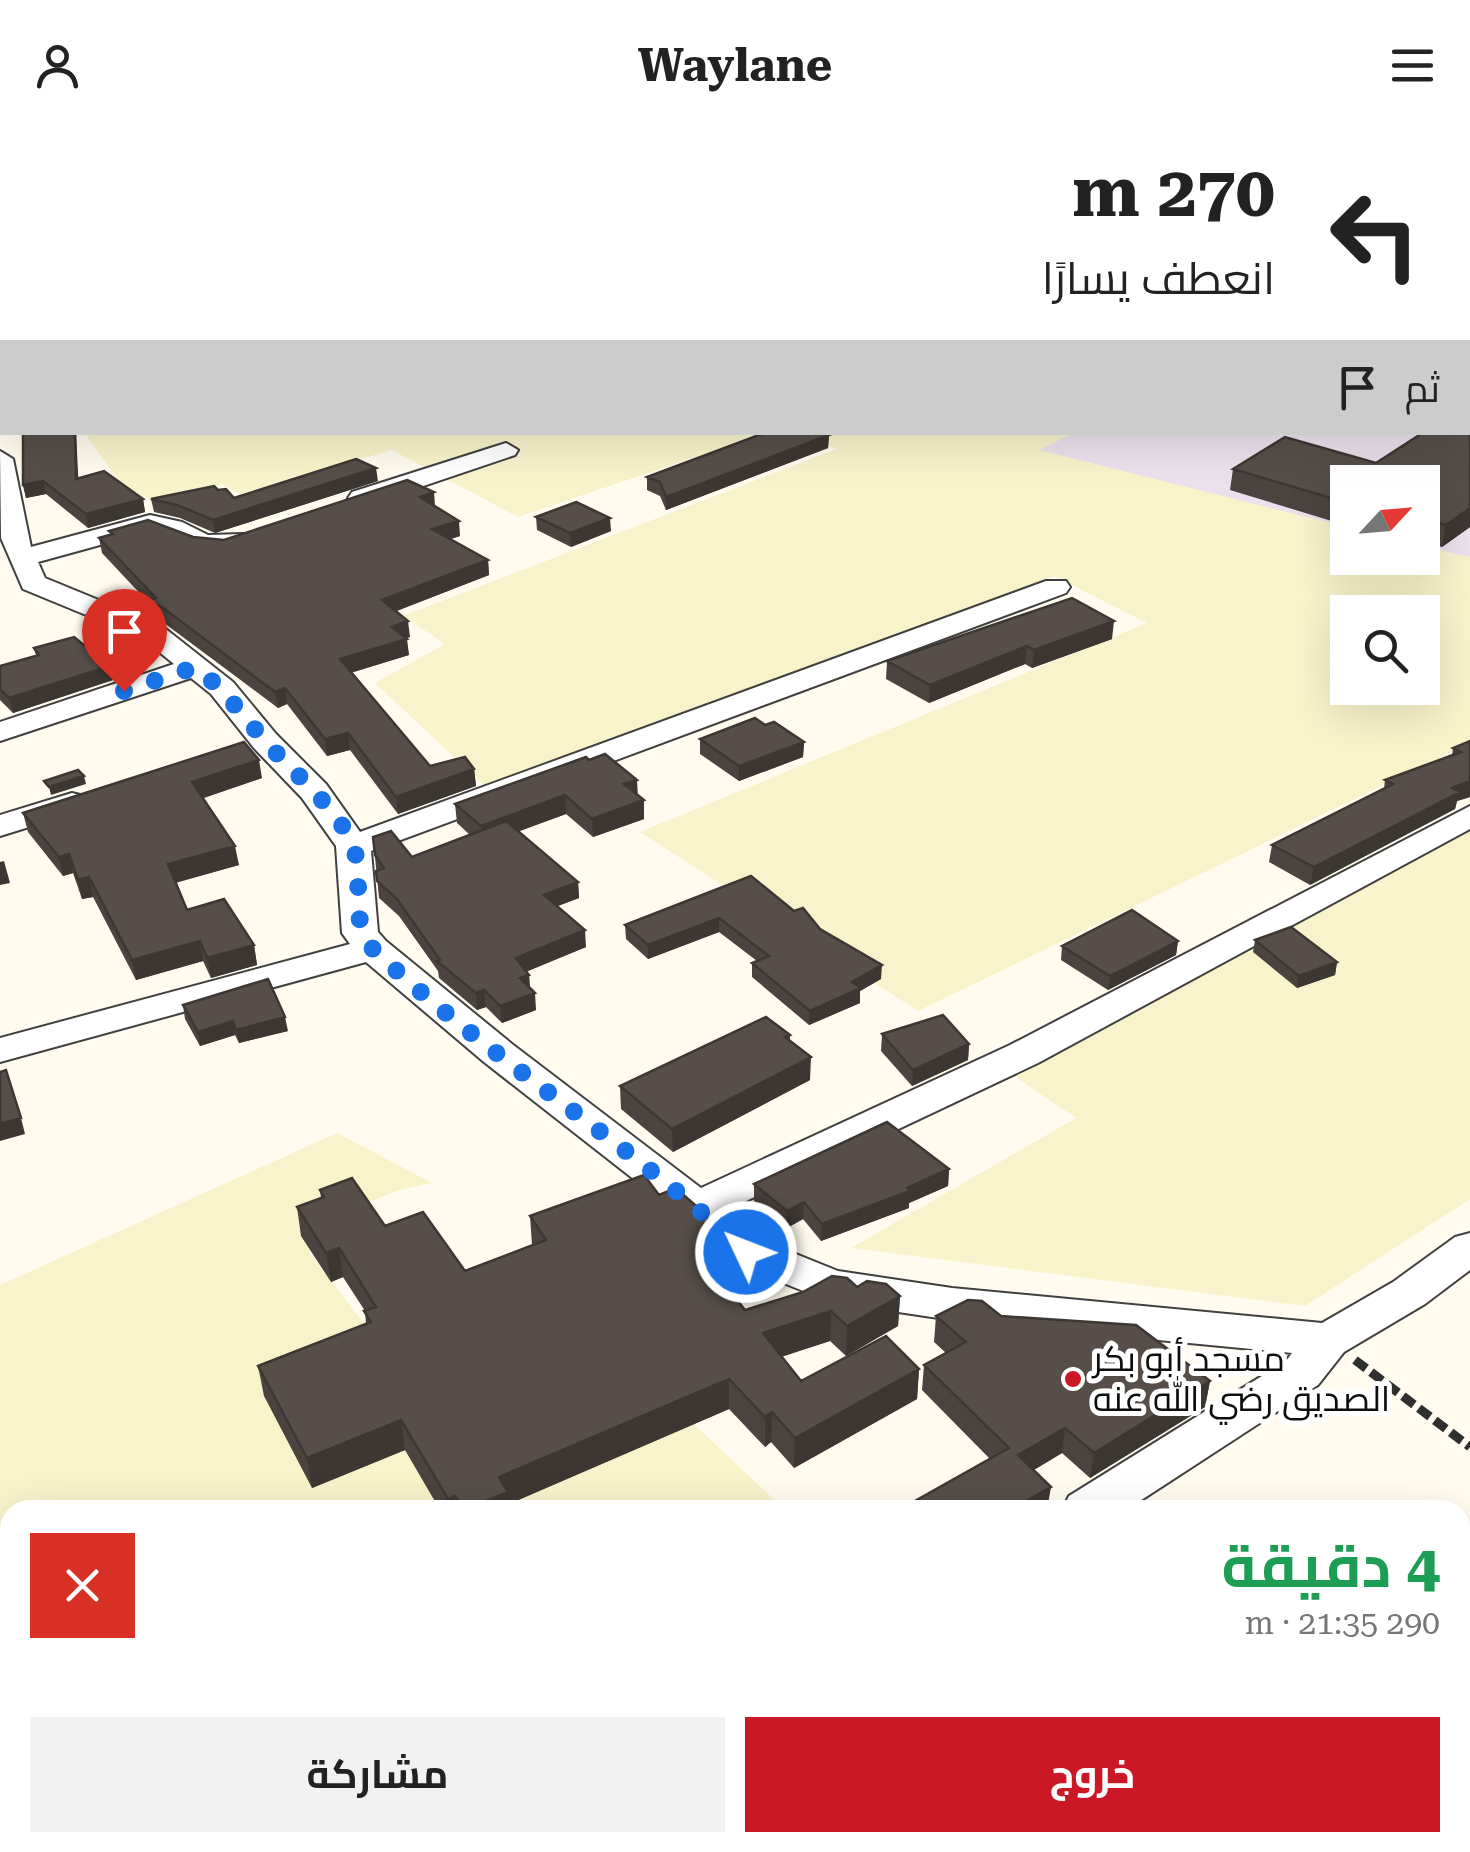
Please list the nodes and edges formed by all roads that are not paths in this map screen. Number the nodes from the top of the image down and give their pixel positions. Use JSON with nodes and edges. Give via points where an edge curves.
{"nodes":[{"id":1,"x":506,"y":450,"type":"dead end"},
{"id":2,"x":0,"y":459,"type":"edge"},
{"id":3,"x":343,"y":504,"type":"edge"},
{"id":4,"x":253,"y":533,"type":"edge"},
{"id":5,"x":22,"y":558,"type":"junction"},
{"id":6,"x":1056,"y":588,"type":"dead end"},
{"id":7,"x":196,"y":667,"type":"junction"},
{"id":8,"x":5,"y":724,"type":"edge"},
{"id":9,"x":265,"y":741,"type":"junction"},
{"id":10,"x":227,"y":753,"type":"edge"},
{"id":11,"x":95,"y":796,"type":"edge"},
{"id":12,"x":1470,"y":816,"type":"edge"},
{"id":13,"x":0,"y":826,"type":"edge"},
{"id":14,"x":353,"y":846,"type":"junction"},
{"id":15,"x":373,"y":949,"type":"junction"},
{"id":16,"x":0,"y":1050,"type":"edge"},
{"id":17,"x":697,"y":1207,"type":"junction"},
{"id":18,"x":1470,"y":1248,"type":"edge"},
{"id":19,"x":1328,"y":1340,"type":"junction"},
{"id":20,"x":1103,"y":1500,"type":"edge"}],
"edges":[{"from":1,"to":3,"type":"street"},
{"from":2,"to":5,"type":"street"},
{"from":4,"to":5,"type":"street","via":[[200,544],[170,523],[150,522]]},
{"from":5,"to":7,"type":"street","via":[[33,583],[152,632]]},
{"from":6,"to":14,"type":"street"},
{"from":7,"to":8,"type":"street"},
{"from":7,"to":9,"type":"street"},
{"from":9,"to":10,"type":"street"},
{"from":9,"to":14,"type":"street","via":[[314,791]]},
{"from":11,"to":13,"type":"street"},
{"from":12,"to":17,"type":"street","via":[[1024,1054]]},
{"from":14,"to":15,"type":"street","via":[[360,933]]},
{"from":15,"to":16,"type":"street"},
{"from":15,"to":17,"type":"street"},
{"from":17,"to":19,"type":"street","via":[[746,1252],[831,1286]]},
{"from":18,"to":19,"type":"street"},
{"from":19,"to":20,"type":"street","via":[[1302,1373]]}]}
